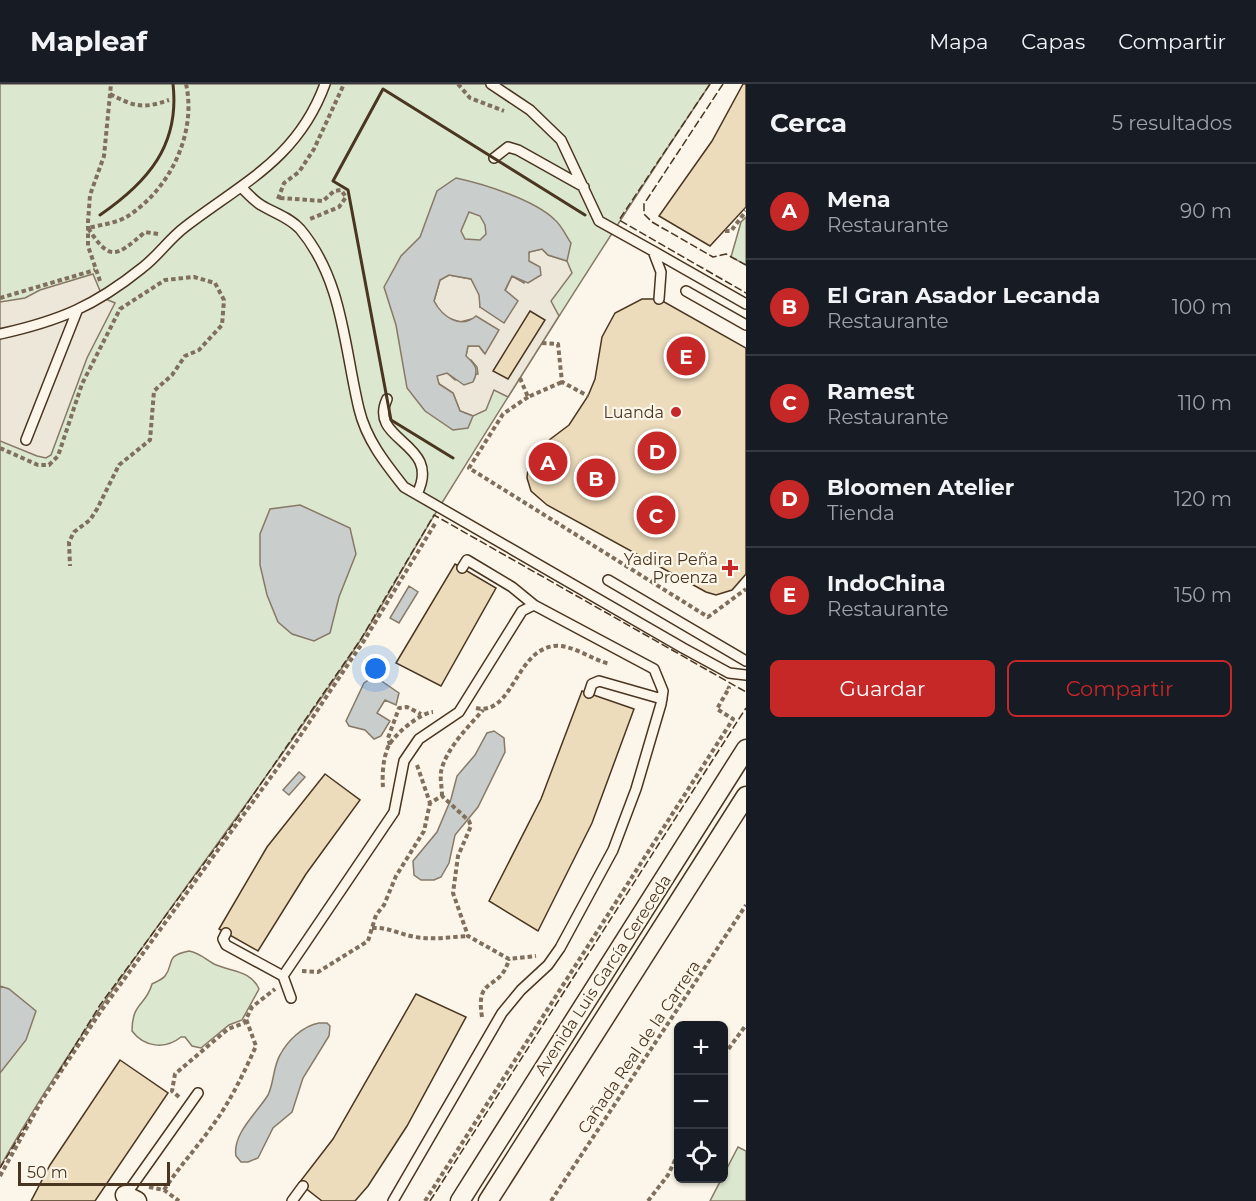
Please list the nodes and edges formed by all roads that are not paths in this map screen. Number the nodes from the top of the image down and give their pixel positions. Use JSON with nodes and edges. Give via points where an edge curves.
{"nodes":[{"id":1,"x":325,"y":84,"type":"edge"},
{"id":2,"x":491,"y":84,"type":"edge"},
{"id":3,"x":494,"y":158,"type":"dead end"},
{"id":4,"x":241,"y":187,"type":"junction"},
{"id":5,"x":584,"y":187,"type":"junction"},
{"id":6,"x":653,"y":251,"type":"junction"},
{"id":7,"x":686,"y":291,"type":"dead end"},
{"id":8,"x":659,"y":299,"type":"dead end"},
{"id":9,"x":746,"y":304,"type":"edge"},
{"id":10,"x":77,"y":311,"type":"junction"},
{"id":11,"x":746,"y":325,"type":"edge"},
{"id":12,"x":1,"y":336,"type":"edge"},
{"id":13,"x":387,"y":399,"type":"dead end"},
{"id":14,"x":26,"y":440,"type":"dead end"},
{"id":15,"x":417,"y":494,"type":"junction"},
{"id":16,"x":462,"y":568,"type":"dead end"},
{"id":17,"x":608,"y":580,"type":"dead end"},
{"id":18,"x":534,"y":605,"type":"junction"},
{"id":19,"x":746,"y":661,"type":"edge"},
{"id":20,"x":746,"y":675,"type":"edge"},
{"id":21,"x":589,"y":693,"type":"dead end"},
{"id":22,"x":662,"y":699,"type":"junction"},
{"id":23,"x":746,"y":749,"type":"edge"},
{"id":24,"x":746,"y":796,"type":"edge"},
{"id":25,"x":226,"y":933,"type":"dead end"},
{"id":26,"x":285,"y":981,"type":"junction"},
{"id":27,"x":291,"y":998,"type":"dead end"},
{"id":28,"x":198,"y":1093,"type":"dead end"},
{"id":29,"x":303,"y":1186,"type":"dead end"},
{"id":30,"x":129,"y":1195,"type":"edge"},
{"id":31,"x":292,"y":1201,"type":"edge"},
{"id":32,"x":393,"y":1201,"type":"edge"},
{"id":33,"x":460,"y":1201,"type":"edge"},
{"id":34,"x":488,"y":1201,"type":"edge"}],
"edges":[{"from":1,"to":4,"type":"lane","via":[[300,135]]},
{"from":2,"to":5,"type":"lane","via":[[530,110],[561,140]]},
{"from":3,"to":5,"type":"lane","via":[[508,147],[518,150]]},
{"from":4,"to":10,"type":"lane","via":[[182,228],[144,267],[107,296]]},
{"from":4,"to":15,"type":"lane","via":[[296,226],[327,273],[349,349],[359,410],[374,447],[404,487]]},
{"from":5,"to":6,"type":"lane","via":[[599,221]]},
{"from":6,"to":8,"type":"lane","via":[[661,272]]},
{"from":6,"to":9,"type":"lane"},
{"from":7,"to":11,"type":"lane"},
{"from":10,"to":12,"type":"lane"},
{"from":10,"to":14,"type":"lane"},
{"from":13,"to":15,"type":"lane","via":[[382,414],[384,423],[423,465],[424,476]]},
{"from":15,"to":20,"type":"lane","via":[[692,653],[729,673]]},
{"from":16,"to":18,"type":"lane","via":[[467,560]]},
{"from":17,"to":19,"type":"lane"},
{"from":18,"to":22,"type":"lane","via":[[654,669],[663,691]]},
{"from":18,"to":26,"type":"lane","via":[[522,611],[459,712],[419,739],[404,761],[394,812],[291,964]]},
{"from":21,"to":22,"type":"lane","via":[[592,684],[599,681]]},
{"from":22,"to":32,"type":"lane","via":[[636,789],[613,850],[560,948],[502,1013]]},
{"from":23,"to":33,"type":"street","name":"Avenida Luis García Cereceda"},
{"from":24,"to":34,"type":"street","name":"Avenida Luis García Cereceda"},
{"from":25,"to":26,"type":"lane","via":[[226,945]]},
{"from":26,"to":27,"type":"lane"},
{"from":28,"to":30,"type":"lane"},
{"from":29,"to":31,"type":"lane"}]}
